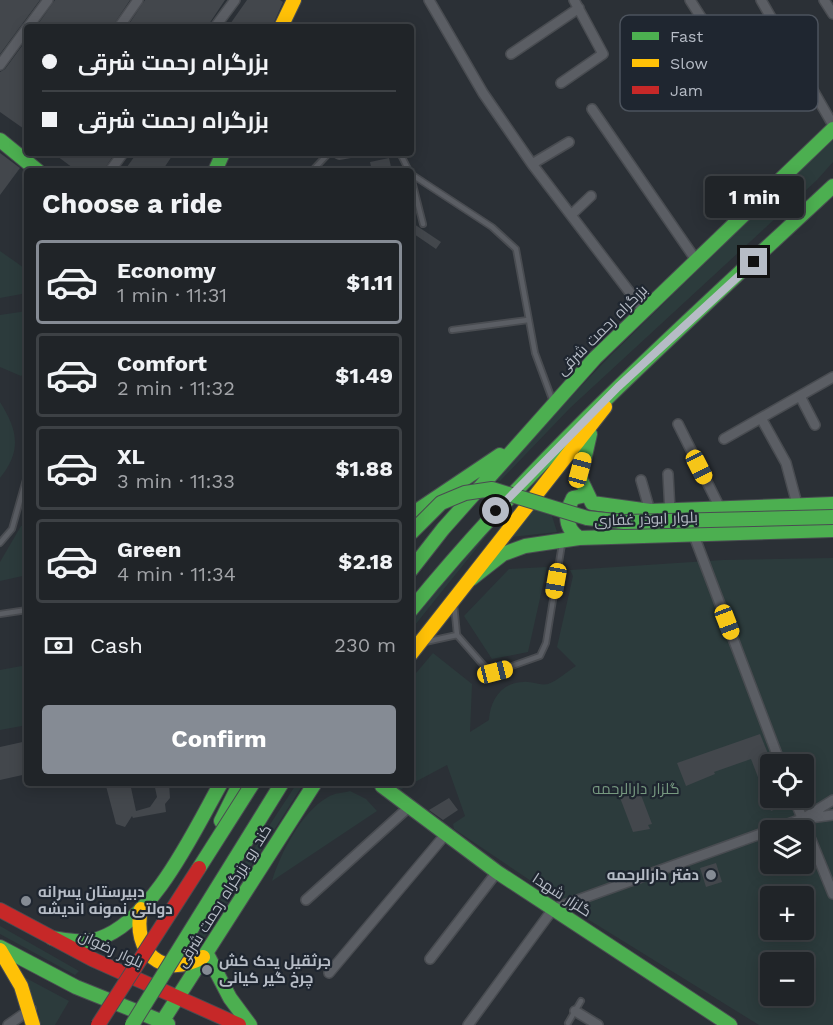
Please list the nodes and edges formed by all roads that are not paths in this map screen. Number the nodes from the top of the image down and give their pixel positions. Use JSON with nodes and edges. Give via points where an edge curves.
{"nodes":[{"id":1,"x":48,"y":0,"type":"edge"},
{"id":2,"x":138,"y":0,"type":"edge"},
{"id":3,"x":235,"y":0,"type":"edge"},
{"id":4,"x":294,"y":0,"type":"edge"},
{"id":5,"x":429,"y":0,"type":"edge"},
{"id":6,"x":690,"y":0,"type":"edge"},
{"id":7,"x":761,"y":0,"type":"edge"},
{"id":8,"x":824,"y":0,"type":"edge"},
{"id":9,"x":577,"y":4,"type":"edge"},
{"id":10,"x":833,"y":14,"type":"edge"},
{"id":11,"x":700,"y":15,"type":"edge"},
{"id":12,"x":770,"y":15,"type":"edge"},
{"id":13,"x":30,"y":24,"type":"edge"},
{"id":14,"x":121,"y":24,"type":"edge"},
{"id":15,"x":217,"y":24,"type":"edge"},
{"id":16,"x":282,"y":24,"type":"edge"},
{"id":17,"x":24,"y":32,"type":"edge"},
{"id":18,"x":511,"y":54,"type":"dead end"},
{"id":19,"x":0,"y":65,"type":"edge"},
{"id":20,"x":561,"y":83,"type":"dead end"},
{"id":21,"x":818,"y":101,"type":"edge"},
{"id":22,"x":592,"y":109,"type":"dead end"},
{"id":23,"x":833,"y":127,"type":"edge"},
{"id":24,"x":0,"y":140,"type":"edge"},
{"id":25,"x":569,"y":142,"type":"dead end"},
{"id":26,"x":24,"y":155,"type":"edge"},
{"id":27,"x":26,"y":156,"type":"edge"},
{"id":28,"x":326,"y":156,"type":"edge"},
{"id":29,"x":532,"y":164,"type":"junction"},
{"id":30,"x":36,"y":168,"type":"edge"},
{"id":31,"x":315,"y":168,"type":"edge"},
{"id":32,"x":414,"y":177,"type":"edge"},
{"id":33,"x":833,"y":186,"type":"edge"},
{"id":34,"x":414,"y":189,"type":"edge"},
{"id":35,"x":591,"y":196,"type":"dead end"},
{"id":36,"x":571,"y":215,"type":"junction"},
{"id":37,"x":423,"y":224,"type":"dead end"},
{"id":38,"x":696,"y":260,"type":"junction"},
{"id":39,"x":644,"y":311,"type":"junction"},
{"id":40,"x":528,"y":320,"type":"junction"},
{"id":41,"x":452,"y":330,"type":"dead end"},
{"id":42,"x":833,"y":377,"type":"edge"},
{"id":43,"x":618,"y":387,"type":"junction"},
{"id":44,"x":800,"y":396,"type":"junction"},
{"id":45,"x":554,"y":404,"type":"junction"},
{"id":46,"x":761,"y":418,"type":"junction"},
{"id":47,"x":678,"y":424,"type":"dead end"},
{"id":48,"x":815,"y":425,"type":"dead end"},
{"id":49,"x":592,"y":427,"type":"junction"},
{"id":50,"x":525,"y":437,"type":"junction"},
{"id":51,"x":724,"y":439,"type":"dead end"},
{"id":52,"x":668,"y":474,"type":"dead end"},
{"id":53,"x":640,"y":480,"type":"dead end"},
{"id":54,"x":24,"y":487,"type":"edge"},
{"id":55,"x":586,"y":495,"type":"junction"},
{"id":56,"x":797,"y":504,"type":"junction"},
{"id":57,"x":833,"y":504,"type":"edge"},
{"id":58,"x":719,"y":506,"type":"junction"},
{"id":59,"x":650,"y":511,"type":"junction"},
{"id":60,"x":670,"y":511,"type":"junction"},
{"id":61,"x":414,"y":516,"type":"edge"},
{"id":62,"x":833,"y":517,"type":"edge"},
{"id":63,"x":414,"y":530,"type":"edge"},
{"id":64,"x":833,"y":530,"type":"edge"},
{"id":65,"x":693,"y":533,"type":"junction"},
{"id":66,"x":579,"y":538,"type":"junction"},
{"id":67,"x":563,"y":540,"type":"junction"},
{"id":68,"x":0,"y":543,"type":"edge"},
{"id":69,"x":414,"y":566,"type":"edge"},
{"id":70,"x":471,"y":579,"type":"junction"},
{"id":71,"x":453,"y":602,"type":"junction"},
{"id":72,"x":414,"y":606,"type":"edge"},
{"id":73,"x":24,"y":610,"type":"edge"},
{"id":74,"x":0,"y":614,"type":"edge"},
{"id":75,"x":457,"y":635,"type":"junction"},
{"id":76,"x":415,"y":649,"type":"edge"},
{"id":77,"x":778,"y":754,"type":"edge"},
{"id":78,"x":219,"y":786,"type":"edge"},
{"id":79,"x":239,"y":786,"type":"edge"},
{"id":80,"x":251,"y":786,"type":"edge"},
{"id":81,"x":280,"y":786,"type":"edge"},
{"id":82,"x":315,"y":786,"type":"edge"},
{"id":83,"x":383,"y":786,"type":"edge"},
{"id":84,"x":833,"y":800,"type":"edge"},
{"id":85,"x":409,"y":807,"type":"junction"},
{"id":86,"x":798,"y":808,"type":"edge"},
{"id":87,"x":833,"y":815,"type":"edge"},
{"id":88,"x":802,"y":819,"type":"junction"},
{"id":89,"x":445,"y":835,"type":"junction"},
{"id":90,"x":197,"y":870,"type":"junction"},
{"id":91,"x":497,"y":872,"type":"junction"},
{"id":92,"x":833,"y":894,"type":"edge"},
{"id":93,"x":306,"y":900,"type":"dead end"},
{"id":94,"x":141,"y":909,"type":"junction"},
{"id":95,"x":553,"y":909,"type":"junction"},
{"id":96,"x":0,"y":910,"type":"edge"},
{"id":97,"x":52,"y":938,"type":"junction"},
{"id":98,"x":0,"y":948,"type":"edge"},
{"id":99,"x":207,"y":954,"type":"junction"},
{"id":100,"x":430,"y":959,"type":"dead end"},
{"id":101,"x":329,"y":973,"type":"dead end"},
{"id":102,"x":178,"y":998,"type":"junction"},
{"id":103,"x":581,"y":1001,"type":"dead end"},
{"id":104,"x":31,"y":1009,"type":"junction"},
{"id":105,"x":575,"y":1011,"type":"junction"},
{"id":106,"x":568,"y":1023,"type":"dead end"},
{"id":107,"x":164,"y":1024,"type":"edge"},
{"id":108,"x":8,"y":1025,"type":"edge"},
{"id":109,"x":33,"y":1025,"type":"edge"},
{"id":110,"x":98,"y":1025,"type":"edge"},
{"id":111,"x":132,"y":1025,"type":"edge"},
{"id":112,"x":239,"y":1025,"type":"edge"},
{"id":113,"x":250,"y":1025,"type":"edge"},
{"id":114,"x":468,"y":1025,"type":"edge"},
{"id":115,"x":598,"y":1025,"type":"edge"},
{"id":116,"x":730,"y":1025,"type":"edge"}],
"edges":[{"from":1,"to":13,"type":"street"},
{"from":2,"to":14,"type":"street"},
{"from":3,"to":15,"type":"street"},
{"from":4,"to":16,"type":"main road"},
{"from":5,"to":29,"type":"street","via":[[483,93]]},
{"from":6,"to":11,"type":"street"},
{"from":7,"to":12,"type":"street"},
{"from":8,"to":10,"type":"street"},
{"from":9,"to":18,"type":"street"},
{"from":9,"to":20,"type":"street","via":[[603,54]]},
{"from":17,"to":19,"type":"street"},
{"from":21,"to":23,"type":"street"},
{"from":22,"to":38,"type":"street"},
{"from":23,"to":38,"type":"main road","name":"بزرگراه رحمت شرقی"},
{"from":24,"to":26,"type":"main road"},
{"from":25,"to":29,"type":"street"},
{"from":27,"to":30,"type":"main road"},
{"from":28,"to":31,"type":"lane"},
{"from":29,"to":36,"type":"street"},
{"from":32,"to":40,"type":"lane","via":[[492,226],[516,249]]},
{"from":33,"to":43,"type":"main road"},
{"from":34,"to":37,"type":"lane"},
{"from":35,"to":36,"type":"street"},
{"from":36,"to":39,"type":"street"},
{"from":38,"to":39,"type":"main road","name":"بزرگراه رحمت شرقی"},
{"from":39,"to":45,"type":"main road","name":"بزرگراه رحمت شرقی"},
{"from":40,"to":41,"type":"lane"},
{"from":40,"to":45,"type":"lane","via":[[540,373]]},
{"from":42,"to":44,"type":"street"},
{"from":43,"to":49,"type":"main road"},
{"from":43,"to":72,"type":"main road","via":[[466,542]]},
{"from":44,"to":46,"type":"street"},
{"from":44,"to":48,"type":"street"},
{"from":45,"to":50,"type":"main road","name":"بزرگراه رحمت شرقی"},
{"from":46,"to":51,"type":"street"},
{"from":46,"to":56,"type":"street","via":[[786,463]]},
{"from":47,"to":58,"type":"street"},
{"from":49,"to":55,"type":"main road","name":"بلوار ابوذر غفاری","via":[[580,470],[581,489]]},
{"from":49,"to":70,"type":"main road"},
{"from":50,"to":61,"type":"main road"},
{"from":50,"to":69,"type":"main road","name":"بزرگراه رحمت شرقی"},
{"from":52,"to":60,"type":"street"},
{"from":53,"to":59,"type":"street"},
{"from":54,"to":68,"type":"lane","via":[[12,529]]},
{"from":55,"to":59,"type":"main road","name":"بلوار ابوذر غفاری","via":[[592,503]]},
{"from":55,"to":66,"type":"main road","via":[[573,498],[566,512],[569,531]]},
{"from":56,"to":57,"type":"main road","name":"بلوار ابوذر غفاری"},
{"from":56,"to":58,"type":"main road","name":"بلوار ابوذر غفاری"},
{"from":58,"to":60,"type":"main road","name":"بلوار ابوذر غفاری"},
{"from":59,"to":60,"type":"main road","name":"بلوار ابوذر غفاری"},
{"from":62,"to":63,"type":"main road","bridge":true,"via":[[624,522],[587,518],[492,489],[465,492],[441,503]]},
{"from":64,"to":65,"type":"main road","name":"بلوار ابوذر غفاری"},
{"from":65,"to":66,"type":"main road","name":"بلوار ابوذر غفاری"},
{"from":65,"to":77,"type":"street"},
{"from":66,"to":67,"type":"main road","name":"بلوار ابوذر غفاری"},
{"from":67,"to":70,"type":"main road","name":"بلوار ابوذر غفاری","via":[[503,554]]},
{"from":67,"to":75,"type":"lane","via":[[546,643],[540,656],[495,672],[485,667]]},
{"from":70,"to":71,"type":"main road"},
{"from":71,"to":75,"type":"lane"},
{"from":71,"to":76,"type":"main road"},
{"from":73,"to":74,"type":"lane"},
{"from":75,"to":76,"type":"lane"},
{"from":78,"to":94,"type":"main road"},
{"from":79,"to":90,"type":"main road"},
{"from":80,"to":90,"type":"main road","bridge":true},
{"from":81,"to":111,"type":"main road","bridge":true},
{"from":82,"to":99,"type":"main road","name":"کند رو بزرگراه رحمت شرقی"},
{"from":83,"to":85,"type":"main road","name":"گلزار شهدا"},
{"from":84,"to":88,"type":"street"},
{"from":85,"to":89,"type":"main road","name":"گلزار شهدا"},
{"from":85,"to":93,"type":"street"},
{"from":86,"to":88,"type":"street"},
{"from":87,"to":88,"type":"street"},
{"from":88,"to":92,"type":"street"},
{"from":88,"to":95,"type":"street"},
{"from":89,"to":91,"type":"main road","name":"گلزار شهدا"},
{"from":89,"to":101,"type":"street"},
{"from":90,"to":110,"type":"main road","bridge":true},
{"from":91,"to":95,"type":"main road","name":"گلزار شهدا"},
{"from":91,"to":100,"type":"street"},
{"from":94,"to":97,"type":"main road","via":[[122,926],[95,940]]},
{"from":94,"to":99,"type":"main road","via":[[138,934],[144,950],[152,957],[168,966],[183,968]]},
{"from":95,"to":114,"type":"street"},
{"from":95,"to":116,"type":"main road","name":"گلزار شهدا"},
{"from":96,"to":97,"type":"main road","name":"بلوار رضوان"},
{"from":97,"to":102,"type":"main road","name":"بلوار رضوان"},
{"from":98,"to":104,"type":"main road","via":[[18,976]]},
{"from":98,"to":107,"type":"main road","via":[[76,987]]},
{"from":99,"to":102,"type":"main road","name":"کند رو بزرگراه رحمت شرقی"},
{"from":99,"to":113,"type":"main road","via":[[230,998]]},
{"from":102,"to":107,"type":"main road","name":"کند رو بزرگراه رحمت شرقی"},
{"from":102,"to":112,"type":"main road","name":"بلوار رضوان"},
{"from":103,"to":105,"type":"lane"},
{"from":104,"to":108,"type":"street"},
{"from":104,"to":109,"type":"main road"},
{"from":105,"to":106,"type":"lane"},
{"from":105,"to":115,"type":"street"}]}
